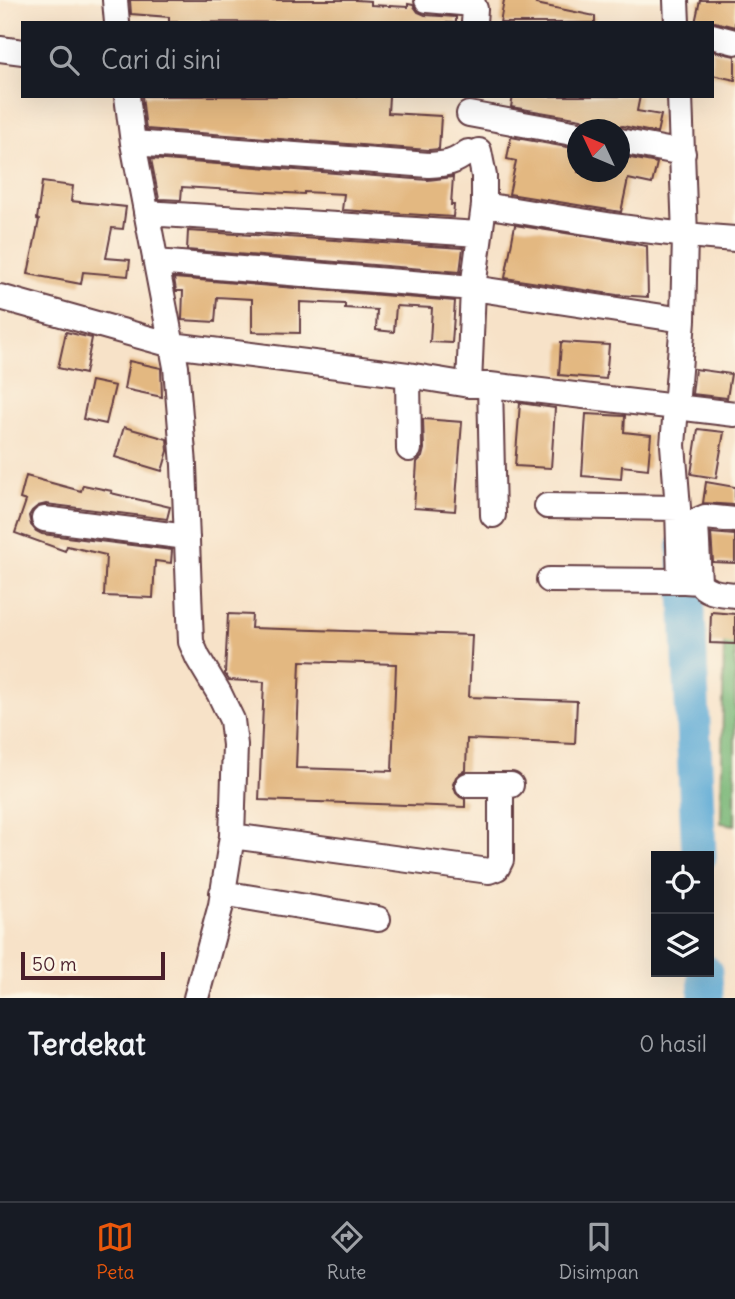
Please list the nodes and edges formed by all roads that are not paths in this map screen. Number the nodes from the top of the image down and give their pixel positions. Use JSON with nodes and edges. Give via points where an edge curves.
{"nodes":[{"id":1,"x":116,"y":0,"type":"edge"},
{"id":2,"x":427,"y":0,"type":"edge"},
{"id":3,"x":676,"y":0,"type":"edge"},
{"id":4,"x":117,"y":21,"type":"edge"},
{"id":5,"x":474,"y":21,"type":"edge"},
{"id":6,"x":677,"y":21,"type":"edge"},
{"id":7,"x":714,"y":37,"type":"edge"},
{"id":8,"x":735,"y":42,"type":"edge"},
{"id":9,"x":0,"y":49,"type":"edge"},
{"id":10,"x":21,"y":52,"type":"edge"},
{"id":11,"x":127,"y":98,"type":"edge"},
{"id":12,"x":680,"y":98,"type":"edge"},
{"id":13,"x":471,"y":130,"type":"edge"},
{"id":14,"x":567,"y":134,"type":"edge"},
{"id":15,"x":133,"y":143,"type":"junction"},
{"id":16,"x":630,"y":143,"type":"edge"},
{"id":17,"x":683,"y":153,"type":"junction"},
{"id":18,"x":484,"y":205,"type":"junction"},
{"id":19,"x":146,"y":213,"type":"junction"},
{"id":20,"x":479,"y":234,"type":"junction"},
{"id":21,"x":685,"y":236,"type":"junction"},
{"id":22,"x":735,"y":239,"type":"edge"},
{"id":23,"x":156,"y":262,"type":"junction"},
{"id":24,"x":473,"y":288,"type":"junction"},
{"id":25,"x":0,"y":297,"type":"edge"},
{"id":26,"x":683,"y":320,"type":"junction"},
{"id":27,"x":172,"y":345,"type":"junction"},
{"id":28,"x":408,"y":375,"type":"junction"},
{"id":29,"x":480,"y":385,"type":"junction"},
{"id":30,"x":677,"y":408,"type":"junction"},
{"id":31,"x":735,"y":414,"type":"edge"},
{"id":32,"x":409,"y":449,"type":"dead end"},
{"id":33,"x":547,"y":506,"type":"dead end"},
{"id":34,"x":678,"y":508,"type":"junction"},
{"id":35,"x":493,"y":514,"type":"dead end"},
{"id":36,"x":44,"y":519,"type":"dead end"},
{"id":37,"x":735,"y":520,"type":"edge"},
{"id":38,"x":187,"y":537,"type":"junction"},
{"id":39,"x":549,"y":580,"type":"dead end"},
{"id":40,"x":689,"y":581,"type":"junction"},
{"id":41,"x":735,"y":595,"type":"edge"},
{"id":42,"x":468,"y":785,"type":"dead end"},
{"id":43,"x":232,"y":835,"type":"junction"},
{"id":44,"x":222,"y":893,"type":"junction"},
{"id":45,"x":378,"y":919,"type":"dead end"},
{"id":46,"x":195,"y":998,"type":"edge"}],
"edges":[{"from":1,"to":4,"type":"street"},
{"from":2,"to":5,"type":"street","via":[[473,4]]},
{"from":3,"to":6,"type":"street"},
{"from":7,"to":8,"type":"street"},
{"from":9,"to":10,"type":"street"},
{"from":11,"to":15,"type":"street"},
{"from":12,"to":17,"type":"street"},
{"from":13,"to":14,"type":"street"},
{"from":13,"to":15,"type":"street","via":[[458,159],[429,165]]},
{"from":13,"to":18,"type":"street","via":[[484,176]]},
{"from":15,"to":19,"type":"street"},
{"from":16,"to":17,"type":"street"},
{"from":17,"to":21,"type":"street"},
{"from":18,"to":20,"type":"street"},
{"from":18,"to":21,"type":"street"},
{"from":19,"to":20,"type":"street"},
{"from":19,"to":23,"type":"street"},
{"from":20,"to":24,"type":"street"},
{"from":21,"to":22,"type":"street"},
{"from":21,"to":26,"type":"street"},
{"from":23,"to":24,"type":"street"},
{"from":23,"to":27,"type":"street"},
{"from":24,"to":26,"type":"street"},
{"from":24,"to":29,"type":"street"},
{"from":25,"to":27,"type":"street"},
{"from":26,"to":30,"type":"street"},
{"from":27,"to":28,"type":"street"},
{"from":27,"to":38,"type":"street"},
{"from":28,"to":29,"type":"street"},
{"from":28,"to":32,"type":"street"},
{"from":29,"to":30,"type":"street"},
{"from":29,"to":35,"type":"street"},
{"from":30,"to":31,"type":"street"},
{"from":30,"to":34,"type":"street","via":[[673,444]]},
{"from":33,"to":34,"type":"street"},
{"from":34,"to":40,"type":"street"},
{"from":36,"to":38,"type":"street"},
{"from":37,"to":40,"type":"street","via":[[698,520]]},
{"from":38,"to":43,"type":"street","via":[[191,642],[232,720]]},
{"from":39,"to":40,"type":"street"},
{"from":40,"to":41,"type":"street","via":[[711,592]]},
{"from":42,"to":43,"type":"street","via":[[506,785],[500,860],[497,868],[489,871]]},
{"from":43,"to":44,"type":"street"},
{"from":44,"to":45,"type":"street"},
{"from":44,"to":46,"type":"street"}]}
